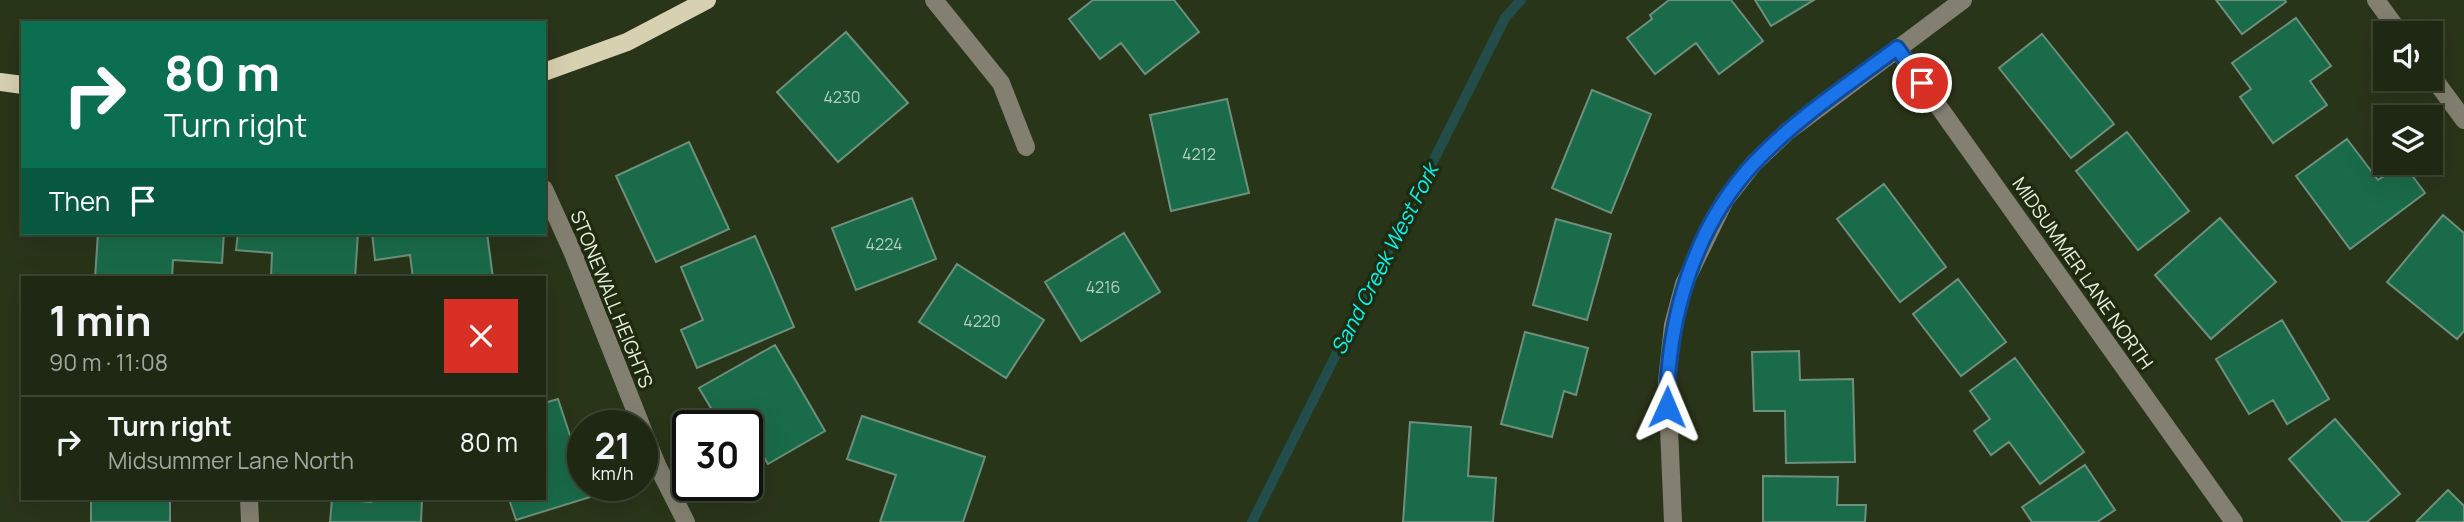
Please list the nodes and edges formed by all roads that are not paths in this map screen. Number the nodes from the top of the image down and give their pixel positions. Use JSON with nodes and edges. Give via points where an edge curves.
{"nodes":[{"id":1,"x":707,"y":0,"type":"edge"},
{"id":2,"x":934,"y":0,"type":"edge"},
{"id":3,"x":1963,"y":0,"type":"edge"},
{"id":4,"x":2376,"y":0,"type":"edge"},
{"id":5,"x":2391,"y":21,"type":"edge"},
{"id":6,"x":1897,"y":48,"type":"junction"},
{"id":7,"x":546,"y":71,"type":"edge"},
{"id":8,"x":0,"y":82,"type":"edge"},
{"id":9,"x":21,"y":85,"type":"edge"},
{"id":10,"x":2443,"y":91,"type":"edge"},
{"id":11,"x":2464,"y":120,"type":"edge"},
{"id":12,"x":1026,"y":147,"type":"dead end"},
{"id":13,"x":546,"y":193,"type":"edge"},
{"id":14,"x":635,"y":410,"type":"edge"},
{"id":15,"x":658,"y":466,"type":"edge"},
{"id":16,"x":249,"y":500,"type":"edge"},
{"id":17,"x":250,"y":522,"type":"edge"},
{"id":18,"x":686,"y":522,"type":"edge"},
{"id":19,"x":1673,"y":522,"type":"edge"},
{"id":20,"x":2234,"y":522,"type":"edge"}],
"edges":[{"from":1,"to":7,"type":"main road","via":[[628,42]]},
{"from":2,"to":12,"type":"street","via":[[1001,83]]},
{"from":3,"to":6,"type":"street"},
{"from":4,"to":5,"type":"street"},
{"from":6,"to":19,"type":"street","via":[[1788,131],[1754,163],[1725,200],[1684,284],[1673,325],[1667,382]]},
{"from":6,"to":20,"type":"street","name":"MIDSUMMER LANE NORTH"},
{"from":8,"to":9,"type":"main road"},
{"from":10,"to":11,"type":"street"},
{"from":13,"to":14,"type":"street","name":"STONEWALL HEIGHTS"},
{"from":15,"to":18,"type":"street","name":"STONEWALL HEIGHTS"},
{"from":16,"to":17,"type":"street"}]}
